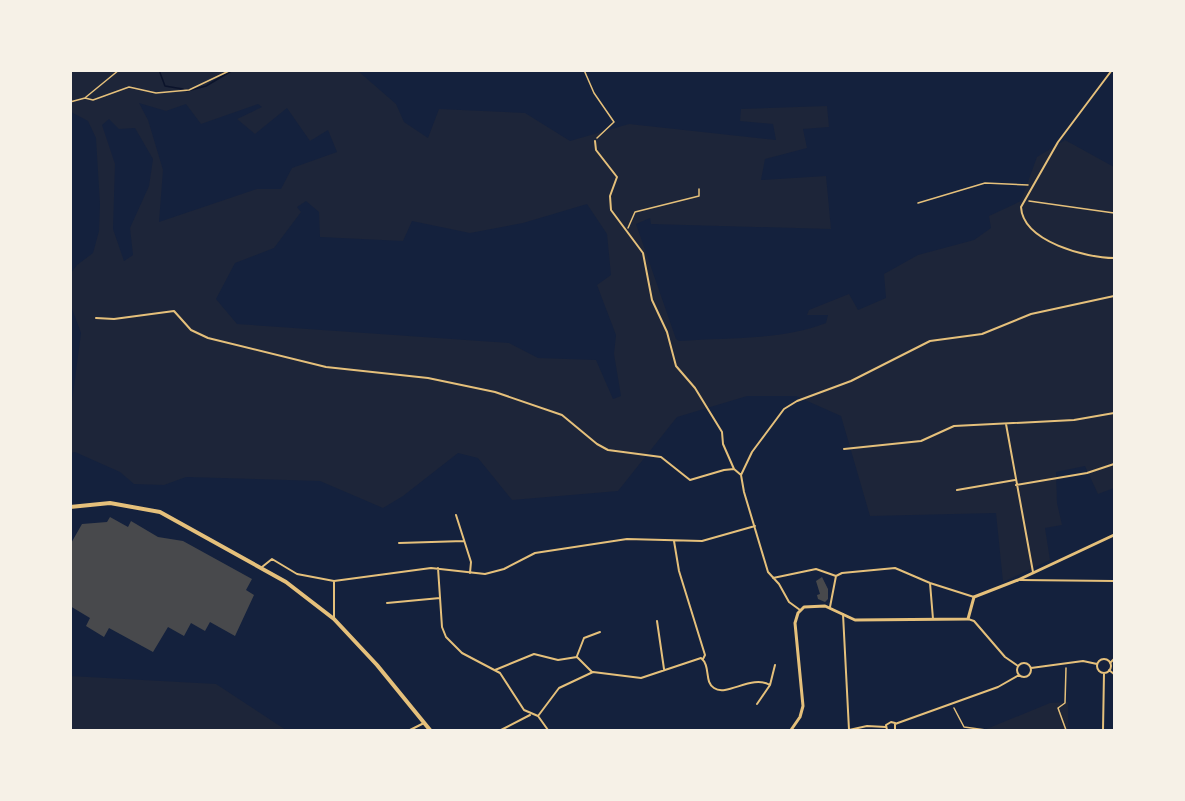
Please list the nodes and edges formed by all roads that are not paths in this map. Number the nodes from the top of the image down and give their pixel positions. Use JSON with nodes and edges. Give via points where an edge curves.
{"nodes":[{"id":1,"x":1112,"y":70,"type":"edge"},
{"id":2,"x":595,"y":141,"type":"road end"},
{"id":3,"x":1114,"y":258,"type":"edge"},
{"id":4,"x":1114,"y":296,"type":"edge"},
{"id":5,"x":96,"y":318,"type":"dead end"},
{"id":6,"x":1114,"y":413,"type":"edge"},
{"id":7,"x":1006,"y":424,"type":"junction"},
{"id":8,"x":844,"y":449,"type":"dead end"},
{"id":9,"x":1114,"y":464,"type":"edge"},
{"id":10,"x":734,"y":469,"type":"junction"},
{"id":11,"x":741,"y":475,"type":"junction"},
{"id":12,"x":1015,"y":480,"type":"junction"},
{"id":13,"x":1016,"y":485,"type":"junction"},
{"id":14,"x":957,"y":489,"type":"dead end"},
{"id":15,"x":70,"y":507,"type":"edge"},
{"id":16,"x":456,"y":515,"type":"dead end"},
{"id":17,"x":755,"y":526,"type":"junction"},
{"id":18,"x":1114,"y":535,"type":"edge"},
{"id":19,"x":464,"y":541,"type":"junction"},
{"id":20,"x":674,"y":542,"type":"junction"},
{"id":21,"x":399,"y":543,"type":"dead end"},
{"id":22,"x":262,"y":567,"type":"junction"},
{"id":23,"x":438,"y":568,"type":"junction"},
{"id":24,"x":470,"y":573,"type":"junction"},
{"id":25,"x":1034,"y":573,"type":"junction"},
{"id":26,"x":836,"y":576,"type":"junction"},
{"id":27,"x":772,"y":578,"type":"junction"},
{"id":28,"x":1018,"y":580,"type":"junction"},
{"id":29,"x":334,"y":581,"type":"junction"},
{"id":30,"x":1114,"y":581,"type":"edge"},
{"id":31,"x":930,"y":583,"type":"junction"},
{"id":32,"x":974,"y":597,"type":"junction"},
{"id":33,"x":440,"y":598,"type":"junction"},
{"id":34,"x":387,"y":603,"type":"dead end"},
{"id":35,"x":830,"y":607,"type":"junction"},
{"id":36,"x":800,"y":609,"type":"junction"},
{"id":37,"x":843,"y":614,"type":"junction"},
{"id":38,"x":334,"y":619,"type":"junction"},
{"id":39,"x":968,"y":619,"type":"junction"},
{"id":40,"x":933,"y":620,"type":"junction"},
{"id":41,"x":657,"y":621,"type":"dead end"},
{"id":42,"x":600,"y":632,"type":"dead end"},
{"id":43,"x":577,"y":657,"type":"junction"},
{"id":44,"x":703,"y":660,"type":"junction"},
{"id":45,"x":1114,"y":660,"type":"edge"},
{"id":46,"x":1110,"y":663,"type":"junction"},
{"id":47,"x":1098,"y":664,"type":"junction"},
{"id":48,"x":776,"y":665,"type":"dead end"},
{"id":49,"x":1018,"y":666,"type":"junction"},
{"id":50,"x":1031,"y":668,"type":"junction"},
{"id":51,"x":495,"y":669,"type":"junction"},
{"id":52,"x":664,"y":669,"type":"junction"},
{"id":53,"x":1109,"y":670,"type":"junction"},
{"id":54,"x":593,"y":672,"type":"junction"},
{"id":55,"x":1104,"y":673,"type":"junction"},
{"id":56,"x":1114,"y":674,"type":"edge"},
{"id":57,"x":1019,"y":675,"type":"junction"},
{"id":58,"x":770,"y":685,"type":"junction"},
{"id":59,"x":757,"y":704,"type":"dead end"},
{"id":60,"x":531,"y":714,"type":"junction"},
{"id":61,"x":538,"y":716,"type":"junction"},
{"id":62,"x":424,"y":723,"type":"junction"},
{"id":63,"x":896,"y":724,"type":"junction"},
{"id":64,"x":887,"y":729,"type":"edge"},
{"id":65,"x":410,"y":730,"type":"edge"},
{"id":66,"x":430,"y":730,"type":"edge"},
{"id":67,"x":501,"y":730,"type":"edge"},
{"id":68,"x":548,"y":730,"type":"edge"},
{"id":69,"x":792,"y":730,"type":"edge"},
{"id":70,"x":849,"y":730,"type":"edge"},
{"id":71,"x":896,"y":730,"type":"edge"},
{"id":72,"x":1103,"y":730,"type":"edge"}],
"edges":[{"from":1,"to":3,"type":"street","via":[[1058,142],[1023,200],[1022,214],[1027,223],[1055,245],[1080,254]]},
{"from":2,"to":10,"type":"street","via":[[596,150],[616,177],[610,196],[611,210],[643,253],[652,300],[667,332],[676,366],[695,388],[722,432]]},
{"from":4,"to":11,"type":"street","via":[[1031,314],[982,334],[930,341],[851,381],[797,401],[784,409],[752,452]]},
{"from":5,"to":10,"type":"street","via":[[174,311],[191,330],[208,338],[326,367],[428,378],[495,392],[562,414],[608,450],[661,457],[690,480]]},
{"from":6,"to":7,"type":"street"},
{"from":7,"to":8,"type":"street","via":[[954,426],[921,441]]},
{"from":7,"to":12,"type":"street"},
{"from":9,"to":13,"type":"street","via":[[1087,473]]},
{"from":10,"to":11,"type":"street"},
{"from":11,"to":17,"type":"street"},
{"from":12,"to":13,"type":"street"},
{"from":12,"to":14,"type":"street"},
{"from":13,"to":25,"type":"street"},
{"from":15,"to":22,"type":"main road","via":[[110,502],[160,512]]},
{"from":16,"to":19,"type":"street"},
{"from":17,"to":20,"type":"street","via":[[709,540]]},
{"from":17,"to":27,"type":"street"},
{"from":18,"to":25,"type":"street"},
{"from":19,"to":21,"type":"street"},
{"from":19,"to":24,"type":"street","via":[[471,562]]},
{"from":20,"to":24,"type":"street","via":[[627,539],[535,553],[497,572]]},
{"from":20,"to":44,"type":"street","via":[[705,655]]},
{"from":22,"to":29,"type":"street","via":[[272,559],[297,574]]},
{"from":22,"to":38,"type":"main road"},
{"from":23,"to":24,"type":"street"},
{"from":23,"to":29,"type":"street"},
{"from":23,"to":33,"type":"street"},
{"from":25,"to":28,"type":"street"},
{"from":26,"to":27,"type":"street","via":[[816,569]]},
{"from":26,"to":31,"type":"street","via":[[895,568]]},
{"from":26,"to":35,"type":"street"},
{"from":27,"to":36,"type":"street","via":[[789,602]]},
{"from":28,"to":30,"type":"street"},
{"from":28,"to":32,"type":"street"},
{"from":29,"to":38,"type":"street"},
{"from":31,"to":32,"type":"street"},
{"from":31,"to":40,"type":"street"},
{"from":32,"to":39,"type":"street"},
{"from":33,"to":34,"type":"street"},
{"from":33,"to":51,"type":"street","via":[[446,637],[470,658]]},
{"from":35,"to":36,"type":"street","via":[[814,605]]},
{"from":35,"to":37,"type":"street"},
{"from":36,"to":69,"type":"street","via":[[795,623],[803,706]]},
{"from":37,"to":40,"type":"street","via":[[855,620]]},
{"from":37,"to":70,"type":"street"},
{"from":38,"to":62,"type":"main road"},
{"from":39,"to":40,"type":"street"},
{"from":39,"to":49,"type":"street"},
{"from":41,"to":52,"type":"street"},
{"from":42,"to":43,"type":"street","via":[[584,638]]},
{"from":43,"to":51,"type":"street","via":[[558,660],[534,654]]},
{"from":43,"to":54,"type":"street"},
{"from":44,"to":52,"type":"street"},
{"from":44,"to":58,"type":"street","via":[[713,688],[720,690],[750,682]]},
{"from":45,"to":46,"type":"street"},
{"from":46,"to":47,"type":"street","via":[[1105,659]]},
{"from":46,"to":53,"type":"street"},
{"from":47,"to":50,"type":"street","via":[[1083,661]]},
{"from":47,"to":55,"type":"street","via":[[1098,670]]},
{"from":48,"to":58,"type":"street"},
{"from":49,"to":50,"type":"street","via":[[1024,662]]},
{"from":49,"to":57,"type":"street"},
{"from":50,"to":57,"type":"street","via":[[1028,676]]},
{"from":51,"to":60,"type":"street"},
{"from":52,"to":54,"type":"street","via":[[641,678]]},
{"from":53,"to":55,"type":"street"},
{"from":53,"to":56,"type":"street"},
{"from":54,"to":61,"type":"street","via":[[559,688]]},
{"from":55,"to":72,"type":"street"},
{"from":57,"to":63,"type":"street","via":[[998,687]]},
{"from":58,"to":59,"type":"street"},
{"from":60,"to":61,"type":"street"},
{"from":60,"to":67,"type":"street"},
{"from":61,"to":68,"type":"street"},
{"from":62,"to":65,"type":"street"},
{"from":62,"to":66,"type":"main road"},
{"from":63,"to":64,"type":"street","via":[[891,722]]},
{"from":63,"to":71,"type":"street"},
{"from":64,"to":70,"type":"street","via":[[867,726]]}]}
